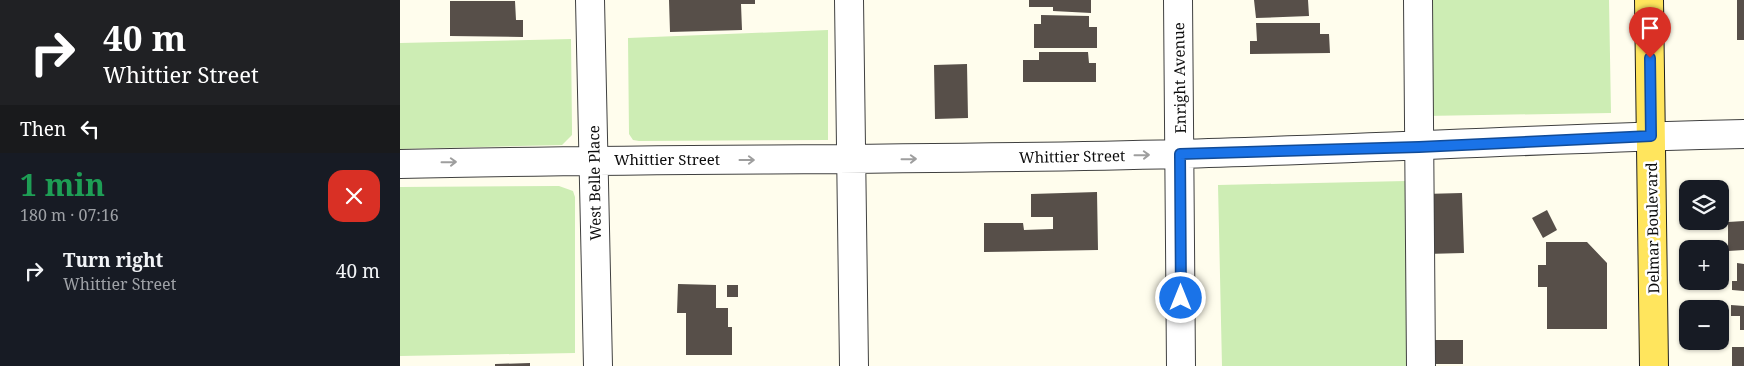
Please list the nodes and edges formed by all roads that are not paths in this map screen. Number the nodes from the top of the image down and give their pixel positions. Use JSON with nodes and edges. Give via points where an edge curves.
{"nodes":[{"id":1,"x":590,"y":0,"type":"edge"},
{"id":2,"x":849,"y":0,"type":"edge"},
{"id":3,"x":1178,"y":0,"type":"edge"},
{"id":4,"x":1418,"y":0,"type":"edge"},
{"id":5,"x":1649,"y":0,"type":"edge"},
{"id":6,"x":1744,"y":134,"type":"edge"},
{"id":7,"x":1651,"y":136,"type":"junction"},
{"id":8,"x":1419,"y":147,"type":"junction"},
{"id":9,"x":1180,"y":154,"type":"junction"},
{"id":10,"x":593,"y":159,"type":"junction"},
{"id":11,"x":852,"y":160,"type":"junction"},
{"id":12,"x":400,"y":164,"type":"edge"},
{"id":13,"x":598,"y":366,"type":"edge"},
{"id":14,"x":854,"y":366,"type":"edge"},
{"id":15,"x":1181,"y":366,"type":"edge"},
{"id":16,"x":1421,"y":366,"type":"edge"},
{"id":17,"x":1654,"y":366,"type":"edge"}],
"edges":[{"from":1,"to":10,"type":"street","name":"West Belle Place"},
{"from":2,"to":11,"type":"street"},
{"from":3,"to":9,"type":"street","name":"Enright Avenue"},
{"from":4,"to":8,"type":"street"},
{"from":5,"to":7,"type":"main road","name":"Delmar Boulevard"},
{"from":6,"to":7,"type":"street","name":"Whittier Street"},
{"from":7,"to":8,"type":"street","name":"Whittier Street"},
{"from":7,"to":17,"type":"main road","name":"Delmar Boulevard"},
{"from":8,"to":9,"type":"street","name":"Whittier Street"},
{"from":8,"to":16,"type":"street"},
{"from":11,"to":9,"type":"street","name":"Whittier Street","one_way":true},
{"from":9,"to":15,"type":"street","name":"Enright Avenue"},
{"from":10,"to":11,"type":"street","name":"Whittier Street","one_way":true},
{"from":12,"to":10,"type":"street","name":"Whittier Street","one_way":true},
{"from":10,"to":13,"type":"street","name":"West Belle Place"},
{"from":11,"to":14,"type":"street"}]}
